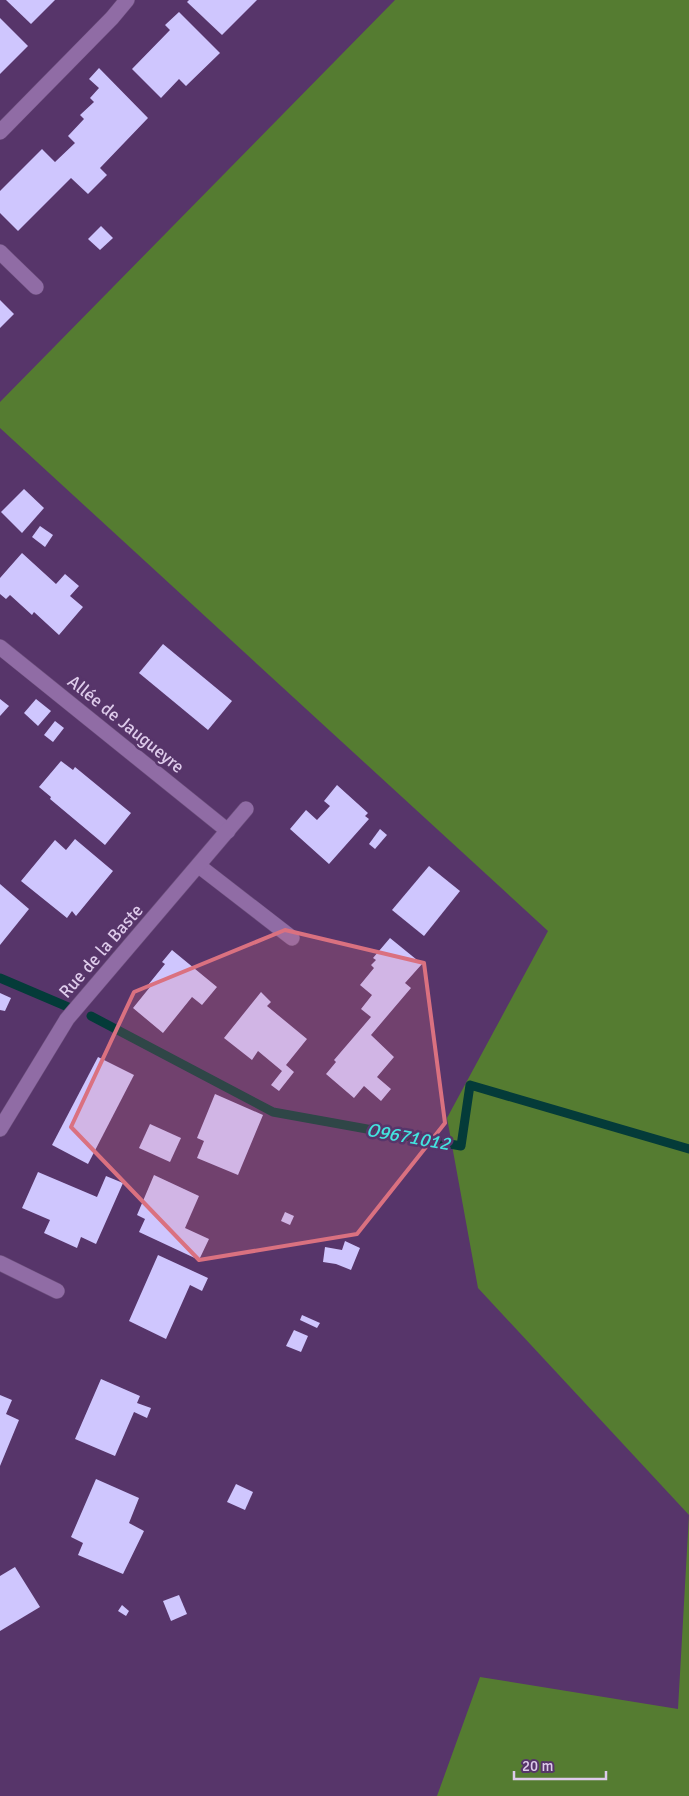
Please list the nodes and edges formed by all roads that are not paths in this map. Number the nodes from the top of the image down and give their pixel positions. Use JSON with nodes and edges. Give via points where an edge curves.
{"nodes":[{"id":1,"x":127,"y":0,"type":"edge"},
{"id":2,"x":0,"y":132,"type":"edge"},
{"id":3,"x":0,"y":252,"type":"edge"},
{"id":4,"x":36,"y":287,"type":"dead end"},
{"id":5,"x":0,"y":647,"type":"edge"},
{"id":6,"x":246,"y":809,"type":"dead end"},
{"id":7,"x":228,"y":831,"type":"junction"},
{"id":8,"x":199,"y":866,"type":"junction"},
{"id":9,"x":292,"y":938,"type":"dead end"},
{"id":10,"x":0,"y":1129,"type":"edge"},
{"id":11,"x":0,"y":1263,"type":"edge"},
{"id":12,"x":57,"y":1292,"type":"dead end"}],
"edges":[{"from":1,"to":2,"type":"street"},
{"from":3,"to":4,"type":"street"},
{"from":5,"to":7,"type":"street","name":"Allée de Jaugueyre"},
{"from":6,"to":7,"type":"street","name":"Rue de la Baste"},
{"from":7,"to":8,"type":"street","name":"Rue de la Baste"},
{"from":8,"to":9,"type":"street"},
{"from":8,"to":10,"type":"street","name":"Rue de la Baste","via":[[67,1019]]},
{"from":11,"to":12,"type":"street"}]}
